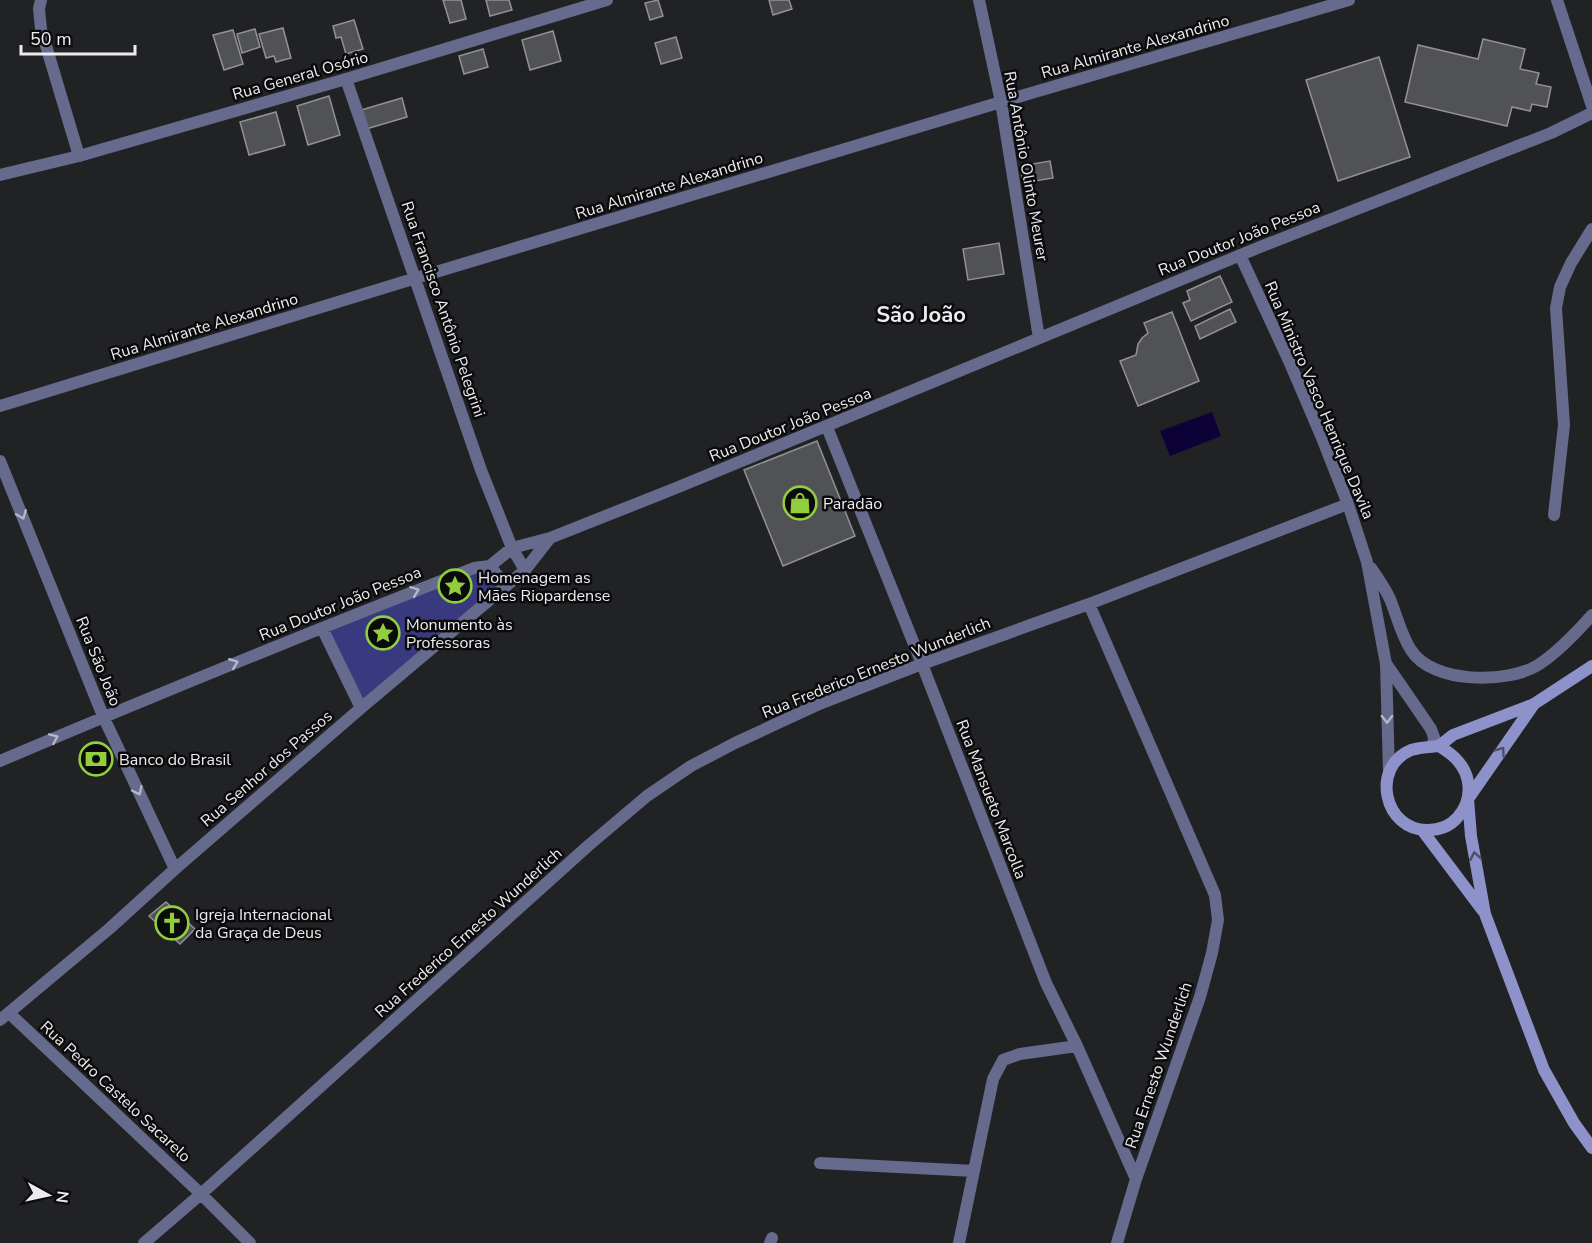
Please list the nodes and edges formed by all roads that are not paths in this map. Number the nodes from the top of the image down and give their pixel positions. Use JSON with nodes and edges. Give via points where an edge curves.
{"nodes":[{"id":1,"x":41,"y":0,"type":"edge"},
{"id":2,"x":979,"y":0,"type":"edge"},
{"id":3,"x":1349,"y":0,"type":"edge"},
{"id":4,"x":1557,"y":0,"type":"edge"},
{"id":5,"x":599,"y":1,"type":"edge"},
{"id":6,"x":346,"y":79,"type":"junction"},
{"id":7,"x":1001,"y":102,"type":"junction"},
{"id":8,"x":1592,"y":106,"type":"edge"},
{"id":9,"x":1592,"y":112,"type":"edge"},
{"id":10,"x":79,"y":156,"type":"junction"},
{"id":11,"x":0,"y":175,"type":"edge"},
{"id":12,"x":1592,"y":229,"type":"edge"},
{"id":13,"x":1240,"y":255,"type":"junction"},
{"id":14,"x":416,"y":278,"type":"junction"},
{"id":15,"x":1039,"y":338,"type":"junction"},
{"id":16,"x":0,"y":406,"type":"edge"},
{"id":17,"x":827,"y":427,"type":"junction"},
{"id":18,"x":0,"y":460,"type":"edge"},
{"id":19,"x":1348,"y":504,"type":"junction"},
{"id":20,"x":1554,"y":515,"type":"dead end"},
{"id":21,"x":550,"y":538,"type":"junction"},
{"id":22,"x":512,"y":548,"type":"junction"},
{"id":23,"x":1367,"y":562,"type":"junction"},
{"id":24,"x":490,"y":566,"type":"junction"},
{"id":25,"x":525,"y":570,"type":"junction"},
{"id":26,"x":506,"y":586,"type":"junction"},
{"id":27,"x":1089,"y":603,"type":"junction"},
{"id":28,"x":1592,"y":615,"type":"edge"},
{"id":29,"x":322,"y":628,"type":"junction"},
{"id":30,"x":922,"y":664,"type":"junction"},
{"id":31,"x":1386,"y":664,"type":"junction"},
{"id":32,"x":1592,"y":666,"type":"edge"},
{"id":33,"x":1534,"y":704,"type":"junction"},
{"id":34,"x":361,"y":708,"type":"junction"},
{"id":35,"x":103,"y":716,"type":"junction"},
{"id":36,"x":1436,"y":746,"type":"junction"},
{"id":37,"x":0,"y":761,"type":"edge"},
{"id":38,"x":1389,"y":773,"type":"junction"},
{"id":39,"x":1468,"y":799,"type":"junction"},
{"id":40,"x":1422,"y":830,"type":"junction"},
{"id":41,"x":175,"y":869,"type":"junction"},
{"id":42,"x":1485,"y":914,"type":"junction"},
{"id":43,"x":4,"y":1017,"type":"edge"},
{"id":44,"x":1077,"y":1046,"type":"junction"},
{"id":45,"x":1592,"y":1148,"type":"edge"},
{"id":46,"x":820,"y":1163,"type":"dead end"},
{"id":47,"x":974,"y":1171,"type":"junction"},
{"id":48,"x":1136,"y":1179,"type":"junction"},
{"id":49,"x":201,"y":1194,"type":"junction"},
{"id":50,"x":144,"y":1243,"type":"edge"},
{"id":51,"x":250,"y":1243,"type":"edge"},
{"id":52,"x":959,"y":1243,"type":"edge"},
{"id":53,"x":1117,"y":1243,"type":"edge"}],
"edges":[{"from":1,"to":10,"type":"street","via":[[41,29]]},
{"from":2,"to":7,"type":"street","name":"Rua Antônio Olinto Meurer"},
{"from":3,"to":7,"type":"street","name":"Rua Almirante Alexandrino"},
{"from":4,"to":8,"type":"street"},
{"from":5,"to":6,"type":"street","name":"Rua General Osório"},
{"from":6,"to":10,"type":"street","name":"Rua General Osório"},
{"from":6,"to":14,"type":"street","name":"Rua Francisco Antônio Pelegrini"},
{"from":7,"to":14,"type":"street","name":"Rua Almirante Alexandrino"},
{"from":7,"to":15,"type":"street","name":"Rua Antônio Olinto Meurer"},
{"from":9,"to":13,"type":"street","name":"Rua Doutor João Pessoa","via":[[1551,133]]},
{"from":10,"to":11,"type":"street","name":"Rua General Osório"},
{"from":12,"to":20,"type":"street","via":[[1560,287],[1556,308],[1564,424]]},
{"from":13,"to":15,"type":"street","name":"Rua Doutor João Pessoa"},
{"from":13,"to":19,"type":"street","name":"Rua Ministro Vasco Henrique Davila"},
{"from":14,"to":16,"type":"street","name":"Rua Almirante Alexandrino"},
{"from":14,"to":22,"type":"street","name":"Rua Francisco Antônio Pelegrini"},
{"from":15,"to":17,"type":"street","name":"Rua Doutor João Pessoa"},
{"from":17,"to":21,"type":"street","name":"Rua Doutor João Pessoa"},
{"from":17,"to":30,"type":"street","name":"Rua Mansueto Marcolla"},
{"from":18,"to":35,"type":"street","name":"Rua São João","one_way":true},
{"from":19,"to":23,"type":"street","name":"Rua Ministro Vasco Henrique Davila"},
{"from":19,"to":27,"type":"street","name":"Rua Frederico Ernesto Wunderlich"},
{"from":21,"to":22,"type":"street","name":"Rua Doutor João Pessoa"},
{"from":21,"to":25,"type":"street","name":"Rua Senhor dos Passos"},
{"from":22,"to":24,"type":"street","name":"Rua Doutor João Pessoa"},
{"from":22,"to":25,"type":"street","name":"Rua Francisco Antônio Pelegrini"},
{"from":23,"to":28,"type":"street","via":[[1389,598],[1412,651],[1424,663],[1450,674],[1506,677],[1538,665]]},
{"from":23,"to":31,"type":"street","name":"Rua Ministro Vasco Henrique Davila"},
{"from":24,"to":26,"type":"street"},
{"from":29,"to":24,"type":"street","name":"Rua Doutor João Pessoa","one_way":true,"via":[[474,568]]},
{"from":25,"to":26,"type":"street","name":"Rua Senhor dos Passos"},
{"from":26,"to":34,"type":"street","name":"Rua Senhor dos Passos"},
{"from":27,"to":30,"type":"street","name":"Rua Frederico Ernesto Wunderlich"},
{"from":27,"to":48,"type":"street","name":"Rua Ernesto Wunderlich","via":[[1215,895],[1218,920],[1200,997]]},
{"from":29,"to":34,"type":"street"},
{"from":35,"to":29,"type":"street","name":"Rua Doutor João Pessoa","one_way":true},
{"from":30,"to":44,"type":"street","name":"Rua Mansueto Marcolla","via":[[1046,983]]},
{"from":30,"to":49,"type":"street","name":"Rua Frederico Ernesto Wunderlich","via":[[817,705],[735,743],[647,796]]},
{"from":31,"to":36,"type":"street","name":"Rua Ministro Vasco Henrique Davila","via":[[1431,729]]},
{"from":31,"to":38,"type":"street","name":"Rua Ministro Vasco Henrique Davila","one_way":true},
{"from":32,"to":33,"type":"main road"},
{"from":33,"to":36,"type":"main road","via":[[1453,735]]},
{"from":39,"to":33,"type":"main road","one_way":true},
{"from":34,"to":41,"type":"street","name":"Rua Senhor dos Passos"},
{"from":37,"to":35,"type":"street","name":"Rua Doutor João Pessoa","one_way":true},
{"from":35,"to":41,"type":"street","name":"Rua São João","one_way":true},
{"from":36,"to":38,"type":"main road","via":[[1411,750],[1397,760]]},
{"from":36,"to":39,"type":"main road","via":[[1464,769]]},
{"from":38,"to":40,"type":"main road","via":[[1386,787],[1395,815]]},
{"from":39,"to":40,"type":"main road","via":[[1460,814],[1446,826]]},
{"from":42,"to":39,"type":"main road","one_way":true},
{"from":40,"to":42,"type":"main road"},
{"from":41,"to":43,"type":"street","name":"Rua Senhor dos Passos"},
{"from":42,"to":45,"type":"main road","via":[[1544,1070]]},
{"from":43,"to":49,"type":"street","name":"Rua Pedro Castelo Sacarelo"},
{"from":44,"to":47,"type":"street","via":[[1003,1060],[993,1079]]},
{"from":44,"to":48,"type":"street","name":"Rua Mansueto Marcolla"},
{"from":46,"to":47,"type":"street"},
{"from":47,"to":52,"type":"street"},
{"from":48,"to":53,"type":"street","name":"Rua Ernesto Wunderlich"},
{"from":49,"to":50,"type":"street"},
{"from":49,"to":51,"type":"street","name":"Rua Pedro Castelo Sacarelo"}]}
